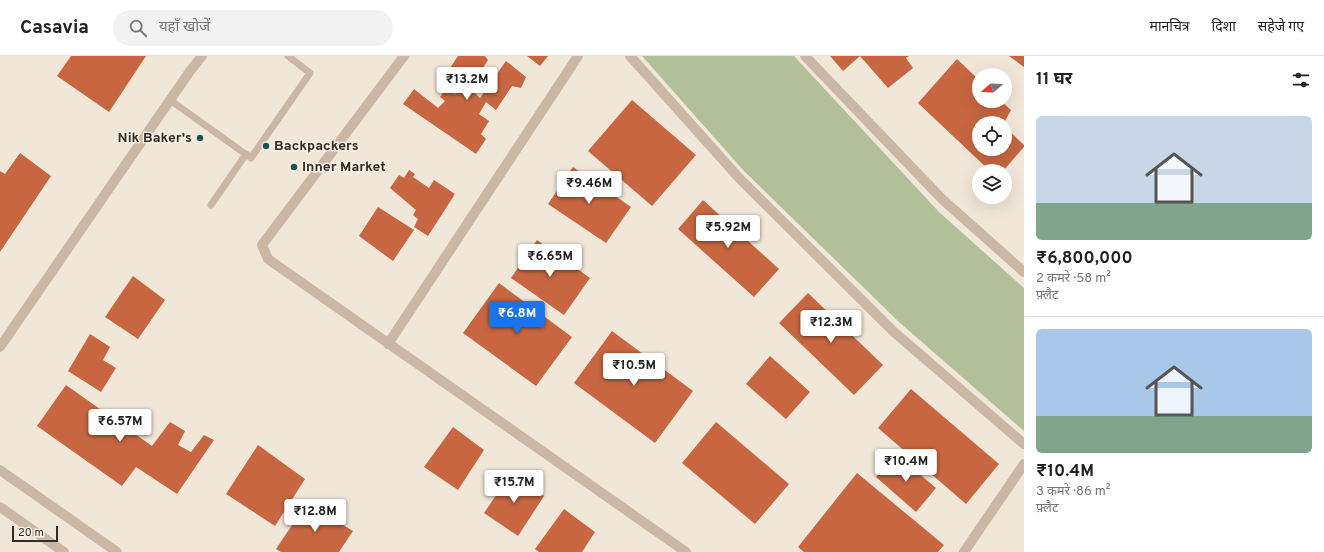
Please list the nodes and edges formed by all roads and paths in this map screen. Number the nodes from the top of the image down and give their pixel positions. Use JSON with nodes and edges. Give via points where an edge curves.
{"nodes":[{"id":1,"x":202,"y":56,"type":"edge"},
{"id":2,"x":289,"y":56,"type":"edge"},
{"id":3,"x":404,"y":56,"type":"edge"},
{"id":4,"x":578,"y":56,"type":"edge"},
{"id":5,"x":630,"y":56,"type":"edge"},
{"id":6,"x":805,"y":56,"type":"edge"},
{"id":7,"x":170,"y":100,"type":"junction"},
{"id":8,"x":246,"y":154,"type":"junction"},
{"id":9,"x":211,"y":205,"type":"dead end"},
{"id":10,"x":1024,"y":272,"type":"edge"},
{"id":11,"x":388,"y":344,"type":"junction"},
{"id":12,"x":0,"y":347,"type":"edge"},
{"id":13,"x":1024,"y":444,"type":"edge"},
{"id":14,"x":1024,"y":464,"type":"edge"},
{"id":15,"x":0,"y":470,"type":"edge"},
{"id":16,"x":0,"y":507,"type":"edge"},
{"id":17,"x":64,"y":552,"type":"edge"},
{"id":18,"x":118,"y":552,"type":"edge"},
{"id":19,"x":686,"y":552,"type":"edge"},
{"id":20,"x":964,"y":552,"type":"edge"}],
"edges":[{"from":1,"to":7,"type":"street"},
{"from":2,"to":8,"type":"lane","via":[[310,74],[251,158]]},
{"from":3,"to":11,"type":"street","via":[[262,245],[268,260]]},
{"from":4,"to":11,"type":"street"},
{"from":5,"to":13,"type":"street","via":[[740,179],[894,332]]},
{"from":6,"to":10,"type":"street","via":[[942,199]]},
{"from":7,"to":8,"type":"lane"},
{"from":7,"to":12,"type":"street"},
{"from":8,"to":9,"type":"lane"},
{"from":11,"to":19,"type":"street"},
{"from":14,"to":20,"type":"street"},
{"from":15,"to":18,"type":"street"},
{"from":16,"to":17,"type":"street"}]}
